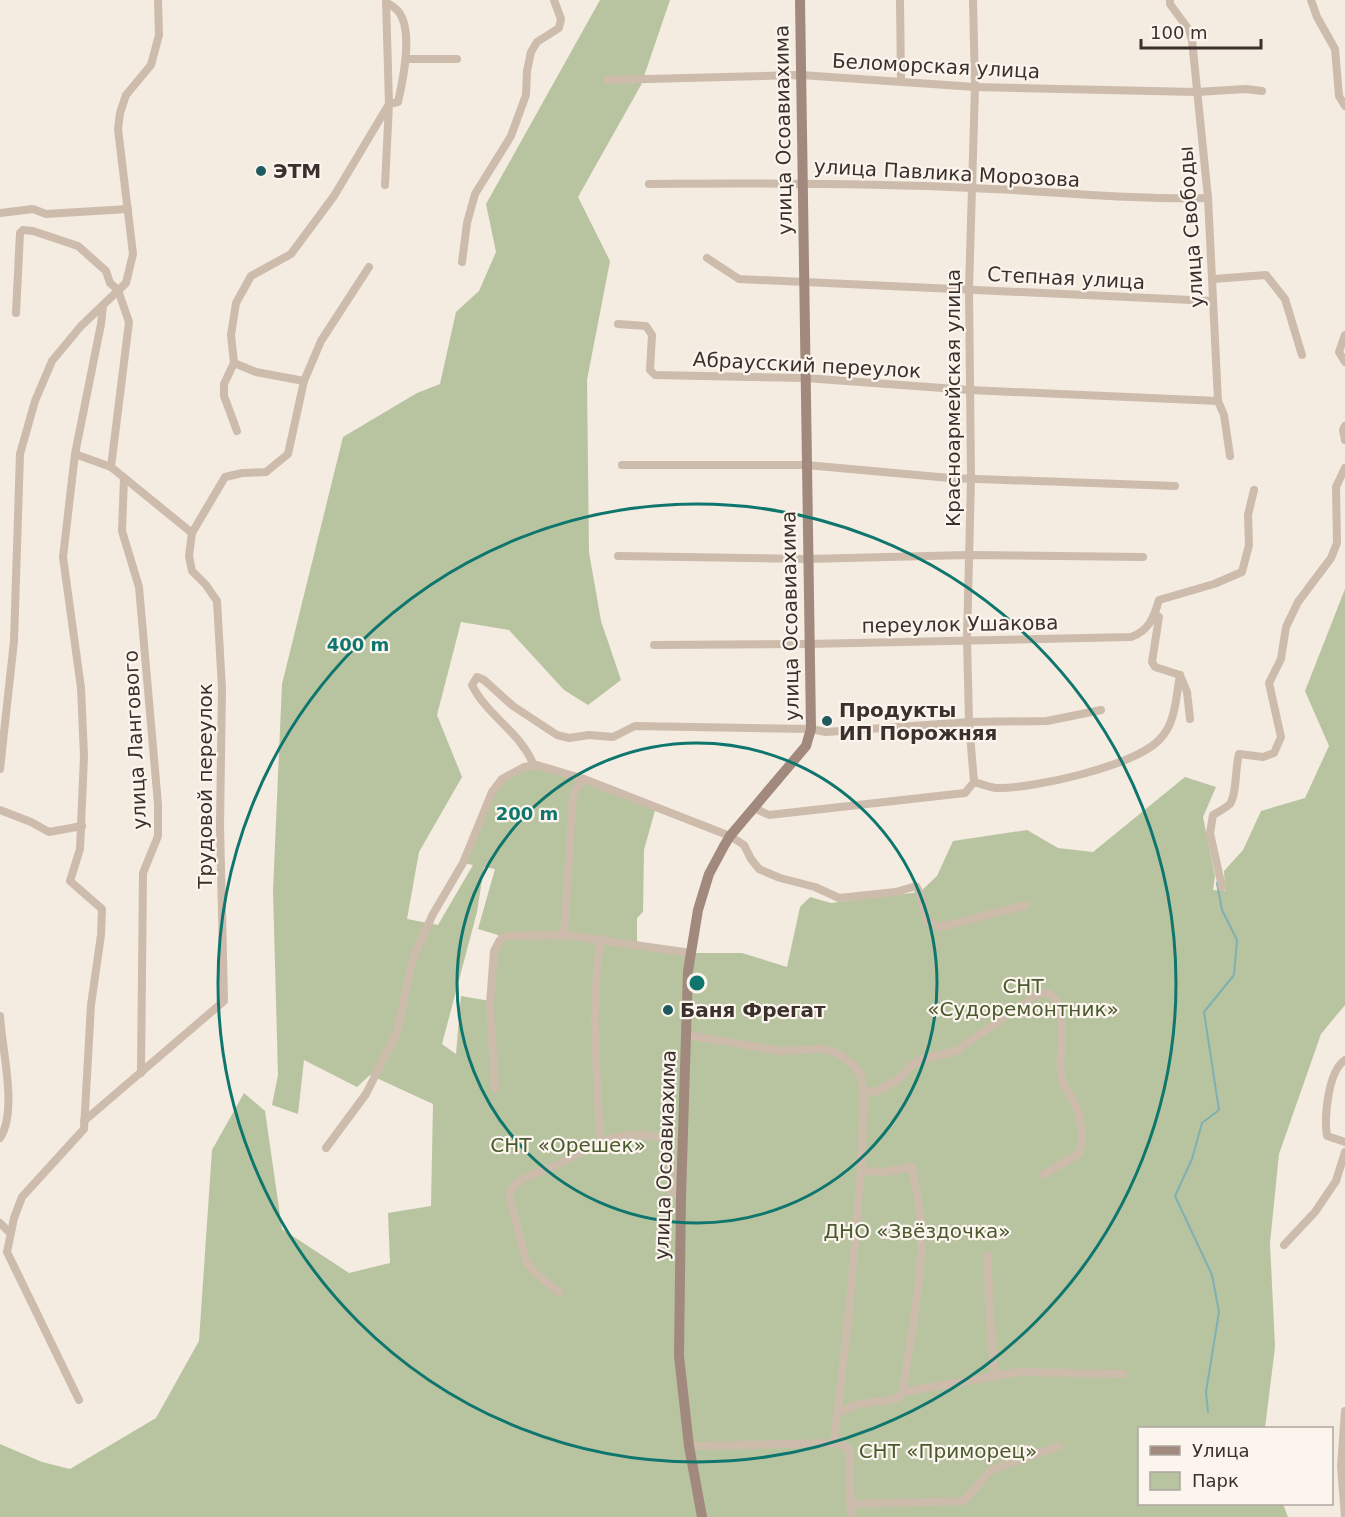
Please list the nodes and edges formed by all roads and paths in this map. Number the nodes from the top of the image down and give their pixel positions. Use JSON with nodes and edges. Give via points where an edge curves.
{"nodes":[{"id":1,"x":158,"y":0,"type":"edge"},
{"id":2,"x":554,"y":0,"type":"edge"},
{"id":3,"x":800,"y":0,"type":"edge"},
{"id":4,"x":900,"y":0,"type":"edge"},
{"id":5,"x":973,"y":0,"type":"edge"},
{"id":6,"x":1170,"y":0,"type":"edge"},
{"id":7,"x":1311,"y":0,"type":"edge"},
{"id":8,"x":387,"y":2,"type":"edge"},
{"id":9,"x":407,"y":59,"type":"junction"},
{"id":10,"x":457,"y":59,"type":"dead end"},
{"id":11,"x":801,"y":75,"type":"junction"},
{"id":12,"x":608,"y":80,"type":"dead end"},
{"id":13,"x":901,"y":82,"type":"junction"},
{"id":14,"x":975,"y":87,"type":"junction"},
{"id":15,"x":1262,"y":91,"type":"dead end"},
{"id":16,"x":1197,"y":92,"type":"junction"},
{"id":17,"x":389,"y":104,"type":"junction"},
{"id":18,"x":1345,"y":106,"type":"edge"},
{"id":19,"x":802,"y":183,"type":"junction"},
{"id":20,"x":385,"y":184,"type":"dead end"},
{"id":21,"x":649,"y":184,"type":"dead end"},
{"id":22,"x":973,"y":188,"type":"junction"},
{"id":23,"x":1208,"y":198,"type":"junction"},
{"id":24,"x":128,"y":209,"type":"junction"},
{"id":25,"x":0,"y":213,"type":"edge"},
{"id":26,"x":707,"y":258,"type":"dead end"},
{"id":27,"x":462,"y":262,"type":"dead end"},
{"id":28,"x":369,"y":267,"type":"dead end"},
{"id":29,"x":1212,"y":279,"type":"junction"},
{"id":30,"x":802,"y":281,"type":"junction"},
{"id":31,"x":117,"y":290,"type":"junction"},
{"id":32,"x":969,"y":290,"type":"junction"},
{"id":33,"x":1213,"y":301,"type":"junction"},
{"id":34,"x":103,"y":305,"type":"junction"},
{"id":35,"x":16,"y":313,"type":"dead end"},
{"id":36,"x":618,"y":324,"type":"dead end"},
{"id":37,"x":1345,"y":334,"type":"edge"},
{"id":38,"x":1302,"y":356,"type":"dead end"},
{"id":39,"x":1345,"y":362,"type":"edge"},
{"id":40,"x":234,"y":363,"type":"junction"},
{"id":41,"x":805,"y":378,"type":"junction"},
{"id":42,"x":304,"y":381,"type":"junction"},
{"id":43,"x":970,"y":390,"type":"junction"},
{"id":44,"x":1218,"y":401,"type":"junction"},
{"id":45,"x":1345,"y":426,"type":"edge"},
{"id":46,"x":237,"y":431,"type":"dead end"},
{"id":47,"x":1345,"y":440,"type":"edge"},
{"id":48,"x":75,"y":454,"type":"junction"},
{"id":49,"x":1230,"y":456,"type":"dead end"},
{"id":50,"x":622,"y":465,"type":"dead end"},
{"id":51,"x":806,"y":465,"type":"junction"},
{"id":52,"x":111,"y":467,"type":"junction"},
{"id":53,"x":1345,"y":468,"type":"edge"},
{"id":54,"x":124,"y":478,"type":"junction"},
{"id":55,"x":971,"y":478,"type":"junction"},
{"id":56,"x":1175,"y":486,"type":"dead end"},
{"id":57,"x":1254,"y":490,"type":"dead end"},
{"id":58,"x":192,"y":533,"type":"junction"},
{"id":59,"x":968,"y":555,"type":"junction"},
{"id":60,"x":618,"y":556,"type":"dead end"},
{"id":61,"x":1143,"y":557,"type":"dead end"},
{"id":62,"x":807,"y":559,"type":"junction"},
{"id":63,"x":1155,"y":614,"type":"junction"},
{"id":64,"x":967,"y":639,"type":"junction"},
{"id":65,"x":808,"y":644,"type":"junction"},
{"id":66,"x":654,"y":645,"type":"dead end"},
{"id":67,"x":1180,"y":675,"type":"junction"},
{"id":68,"x":1101,"y":710,"type":"dead end"},
{"id":69,"x":1190,"y":719,"type":"dead end"},
{"id":70,"x":969,"y":722,"type":"junction"},
{"id":71,"x":811,"y":729,"type":"junction"},
{"id":72,"x":534,"y":766,"type":"junction"},
{"id":73,"x":0,"y":769,"type":"edge"},
{"id":74,"x":584,"y":778,"type":"junction"},
{"id":75,"x":974,"y":782,"type":"junction"},
{"id":76,"x":754,"y":808,"type":"junction"},
{"id":77,"x":0,"y":810,"type":"edge"},
{"id":78,"x":82,"y":826,"type":"junction"},
{"id":79,"x":730,"y":836,"type":"junction"},
{"id":80,"x":1222,"y":886,"type":"dead end"},
{"id":81,"x":1026,"y":905,"type":"dead end"},
{"id":82,"x":564,"y":935,"type":"junction"},
{"id":83,"x":601,"y":939,"type":"junction"},
{"id":84,"x":691,"y":953,"type":"junction"},
{"id":85,"x":0,"y":1016,"type":"edge"},
{"id":86,"x":687,"y":1035,"type":"junction"},
{"id":87,"x":1345,"y":1060,"type":"edge"},
{"id":88,"x":141,"y":1073,"type":"junction"},
{"id":89,"x":495,"y":1088,"type":"dead end"},
{"id":90,"x":864,"y":1091,"type":"junction"},
{"id":91,"x":84,"y":1121,"type":"junction"},
{"id":92,"x":0,"y":1138,"type":"edge"},
{"id":93,"x":601,"y":1142,"type":"junction"},
{"id":94,"x":1345,"y":1142,"type":"edge"},
{"id":95,"x":326,"y":1148,"type":"dead end"},
{"id":96,"x":1345,"y":1152,"type":"edge"},
{"id":97,"x":861,"y":1171,"type":"junction"},
{"id":98,"x":1043,"y":1175,"type":"dead end"},
{"id":99,"x":681,"y":1196,"type":"junction"},
{"id":100,"x":0,"y":1223,"type":"edge"},
{"id":101,"x":10,"y":1233,"type":"junction"},
{"id":102,"x":1284,"y":1245,"type":"dead end"},
{"id":103,"x":988,"y":1256,"type":"dead end"},
{"id":104,"x":559,"y":1292,"type":"dead end"},
{"id":105,"x":1123,"y":1374,"type":"dead end"},
{"id":106,"x":995,"y":1375,"type":"junction"},
{"id":107,"x":903,"y":1392,"type":"junction"},
{"id":108,"x":79,"y":1400,"type":"dead end"},
{"id":109,"x":1345,"y":1411,"type":"edge"},
{"id":110,"x":838,"y":1412,"type":"junction"},
{"id":111,"x":834,"y":1443,"type":"junction"},
{"id":112,"x":689,"y":1446,"type":"junction"},
{"id":113,"x":1059,"y":1446,"type":"dead end"},
{"id":114,"x":850,"y":1504,"type":"junction"},
{"id":115,"x":702,"y":1517,"type":"edge"},
{"id":116,"x":851,"y":1517,"type":"edge"},
{"id":117,"x":1345,"y":1517,"type":"edge"}],
"edges":[{"from":1,"to":24,"type":"street","via":[[159,35],[151,65],[126,95],[120,113],[118,129]]},
{"from":2,"to":27,"type":"street","via":[[561,20],[559,28],[537,42],[531,52],[526,95],[511,136],[475,194]]},
{"from":3,"to":11,"type":"street","name":"улица Осоавиахима"},
{"from":4,"to":13,"type":"street"},
{"from":5,"to":14,"type":"street","name":"Красноармейская улица"},
{"from":6,"to":16,"type":"street","name":"улица Свободы","via":[[1192,40]]},
{"from":7,"to":18,"type":"street","via":[[1335,49],[1339,96]]},
{"from":8,"to":9,"type":"street","via":[[403,20]]},
{"from":8,"to":17,"type":"street"},
{"from":9,"to":10,"type":"street"},
{"from":9,"to":17,"type":"street","via":[[398,102]]},
{"from":11,"to":12,"type":"street","name":"Беломорская улица"},
{"from":11,"to":13,"type":"street","name":"Беломорская улица"},
{"from":11,"to":19,"type":"street","name":"улица Осоавиахима"},
{"from":13,"to":14,"type":"street","name":"Беломорская улица"},
{"from":14,"to":16,"type":"street","name":"Беломорская улица"},
{"from":14,"to":22,"type":"street","name":"Красноармейская улица"},
{"from":15,"to":16,"type":"street","name":"Беломорская улица"},
{"from":16,"to":23,"type":"street","name":"улица Свободы"},
{"from":17,"to":20,"type":"street"},
{"from":17,"to":40,"type":"street","via":[[334,196],[291,254],[251,276],[236,303],[231,335]]},
{"from":19,"to":21,"type":"street","name":"улица Павлика Морозова"},
{"from":19,"to":22,"type":"street","name":"улица Павлика Морозова"},
{"from":19,"to":30,"type":"street","name":"улица Осоавиахима"},
{"from":22,"to":23,"type":"street","name":"улица Павлика Морозова","via":[[1153,199]]},
{"from":22,"to":32,"type":"street","name":"Красноармейская улица"},
{"from":23,"to":29,"type":"street","name":"улица Свободы"},
{"from":24,"to":25,"type":"street"},
{"from":24,"to":31,"type":"street","via":[[133,254],[126,283]]},
{"from":26,"to":30,"type":"street","name":"Степная улица","via":[[739,279]]},
{"from":28,"to":42,"type":"street","via":[[321,341]]},
{"from":29,"to":33,"type":"street","name":"улица Свободы"},
{"from":29,"to":38,"type":"street","via":[[1266,275],[1285,299]]},
{"from":30,"to":32,"type":"street","name":"Степная улица"},
{"from":30,"to":41,"type":"street","name":"улица Осоавиахима"},
{"from":31,"to":34,"type":"street"},
{"from":31,"to":35,"type":"street","via":[[106,271],[78,246],[23,231]]},
{"from":31,"to":52,"type":"street","via":[[129,322]]},
{"from":32,"to":33,"type":"street","name":"Степная улица"},
{"from":32,"to":43,"type":"street","name":"Красноармейская улица"},
{"from":33,"to":44,"type":"street","name":"улица Свободы"},
{"from":34,"to":48,"type":"street"},
{"from":34,"to":73,"type":"street","via":[[52,361],[20,454],[14,642]]},
{"from":36,"to":41,"type":"street","name":"Абраусский переулок","via":[[646,326],[652,335],[650,370],[655,375]]},
{"from":37,"to":39,"type":"street","via":[[1339,352]]},
{"from":40,"to":42,"type":"street","via":[[256,372]]},
{"from":40,"to":46,"type":"street","via":[[224,384],[224,396]]},
{"from":41,"to":43,"type":"street","name":"Абраусский переулок"},
{"from":41,"to":51,"type":"street","name":"улица Осоавиахима"},
{"from":42,"to":58,"type":"street","name":"Трудовой переулок","via":[[288,454],[266,472],[225,477]]},
{"from":43,"to":44,"type":"street","name":"Абраусский переулок"},
{"from":43,"to":55,"type":"street","name":"Красноармейская улица"},
{"from":44,"to":49,"type":"street","name":"улица Свободы"},
{"from":45,"to":47,"type":"street"},
{"from":48,"to":52,"type":"street"},
{"from":48,"to":78,"type":"street","via":[[63,556],[81,688]]},
{"from":50,"to":51,"type":"street"},
{"from":51,"to":55,"type":"street"},
{"from":51,"to":62,"type":"street","name":"улица Осоавиахима"},
{"from":52,"to":54,"type":"street"},
{"from":53,"to":80,"type":"street","via":[[1336,487],[1337,543],[1332,558],[1298,603],[1286,627],[1281,659],[1269,683],[1281,737],[1274,753],[1263,758],[1239,754],[1230,804],[1213,815],[1210,833]]},
{"from":54,"to":58,"type":"street"},
{"from":54,"to":88,"type":"street","name":"улица Лангового","via":[[122,531],[139,587],[158,804],[158,836],[143,873]]},
{"from":55,"to":56,"type":"street"},
{"from":55,"to":59,"type":"street","name":"Красноармейская улица"},
{"from":57,"to":63,"type":"street","name":"переулок Ушакова","via":[[1248,515],[1249,545],[1242,572],[1159,600]]},
{"from":58,"to":88,"type":"street","name":"Трудовой переулок","via":[[192,571],[217,601],[222,688],[224,1002]]},
{"from":59,"to":61,"type":"street"},
{"from":59,"to":62,"type":"street"},
{"from":59,"to":64,"type":"street","name":"Красноармейская улица"},
{"from":60,"to":62,"type":"street"},
{"from":62,"to":65,"type":"street","name":"улица Осоавиахима"},
{"from":63,"to":64,"type":"street","name":"переулок Ушакова","via":[[1142,633],[1131,637]]},
{"from":63,"to":67,"type":"street","via":[[1159,617],[1152,662],[1155,667]]},
{"from":64,"to":65,"type":"street","name":"переулок Ушакова"},
{"from":64,"to":70,"type":"street","name":"Красноармейская улица"},
{"from":65,"to":66,"type":"street","name":"переулок Ушакова"},
{"from":65,"to":71,"type":"street","name":"улица Осоавиахима"},
{"from":67,"to":69,"type":"street","via":[[1187,692]]},
{"from":67,"to":75,"type":"street","via":[[1171,725],[1160,741],[1145,750],[1070,778],[994,788]]},
{"from":68,"to":70,"type":"street","via":[[1047,721]]},
{"from":70,"to":71,"type":"street","via":[[826,732]]},
{"from":70,"to":75,"type":"street","name":"Красноармейская улица"},
{"from":71,"to":72,"type":"street","via":[[634,726],[612,736],[569,738],[557,735],[513,706],[477,677],[472,685],[478,696],[516,735]]},
{"from":71,"to":76,"type":"street","name":"улица Осоавиахима","via":[[806,746]]},
{"from":72,"to":74,"type":"street"},
{"from":72,"to":95,"type":"street","via":[[502,779],[492,792],[463,863],[413,958],[397,1032],[366,1094]]},
{"from":74,"to":79,"type":"street"},
{"from":74,"to":82,"type":"street","via":[[573,794]]},
{"from":75,"to":76,"type":"street","via":[[965,793],[769,815]]},
{"from":76,"to":79,"type":"street","name":"улица Осоавиахима"},
{"from":77,"to":78,"type":"street","via":[[49,832]]},
{"from":78,"to":91,"type":"street","via":[[70,881],[102,909]]},
{"from":79,"to":81,"type":"street","via":[[744,845],[759,869],[839,898],[916,886],[927,921],[941,927]]},
{"from":79,"to":84,"type":"street","name":"улица Осоавиахима","via":[[709,874]]},
{"from":82,"to":83,"type":"street"},
{"from":82,"to":89,"type":"street","via":[[506,936],[494,951],[490,1004]]},
{"from":83,"to":84,"type":"street"},
{"from":83,"to":93,"type":"street","via":[[594,1032]]},
{"from":84,"to":86,"type":"street","name":"улица Осоавиахима"},
{"from":85,"to":92,"type":"street","via":[[10,1109]]},
{"from":86,"to":90,"type":"street","via":[[782,1051],[823,1049],[837,1053],[860,1073]]},
{"from":86,"to":99,"type":"street","name":"улица Осоавиахима"},
{"from":87,"to":94,"type":"street","via":[[1334,1074],[1325,1122],[1327,1136]]},
{"from":88,"to":91,"type":"street","name":"Трудовой переулок"},
{"from":90,"to":97,"type":"street"},
{"from":90,"to":98,"type":"street","via":[[874,1092],[887,1086],[920,1060],[956,1051],[1038,994],[1049,993],[1056,998],[1061,1017],[1063,1086],[1077,1111],[1082,1137],[1080,1153]]},
{"from":91,"to":101,"type":"street","via":[[84,1129],[22,1197]]},
{"from":93,"to":99,"type":"street","via":[[633,1135],[661,1137],[670,1143],[672,1192]]},
{"from":93,"to":104,"type":"street","via":[[510,1188],[526,1261]]},
{"from":96,"to":102,"type":"street","via":[[1331,1189]]},
{"from":97,"to":107,"type":"street","via":[[912,1167],[921,1222],[920,1250]]},
{"from":97,"to":110,"type":"street"},
{"from":99,"to":112,"type":"street","name":"улица Осоавиахима","via":[[679,1356]]},
{"from":100,"to":101,"type":"street"},
{"from":101,"to":108,"type":"street","via":[[7,1252]]},
{"from":103,"to":106,"type":"street"},
{"from":105,"to":106,"type":"street"},
{"from":106,"to":107,"type":"street"},
{"from":107,"to":110,"type":"street","via":[[897,1399],[859,1404]]},
{"from":109,"to":117,"type":"street","via":[[1341,1466]]},
{"from":110,"to":111,"type":"street"},
{"from":111,"to":112,"type":"street"},
{"from":111,"to":114,"type":"street","via":[[849,1450]]},
{"from":112,"to":115,"type":"street","name":"улица Осоавиахима"},
{"from":113,"to":114,"type":"street","via":[[991,1470],[964,1501]]},
{"from":114,"to":116,"type":"street"}]}
